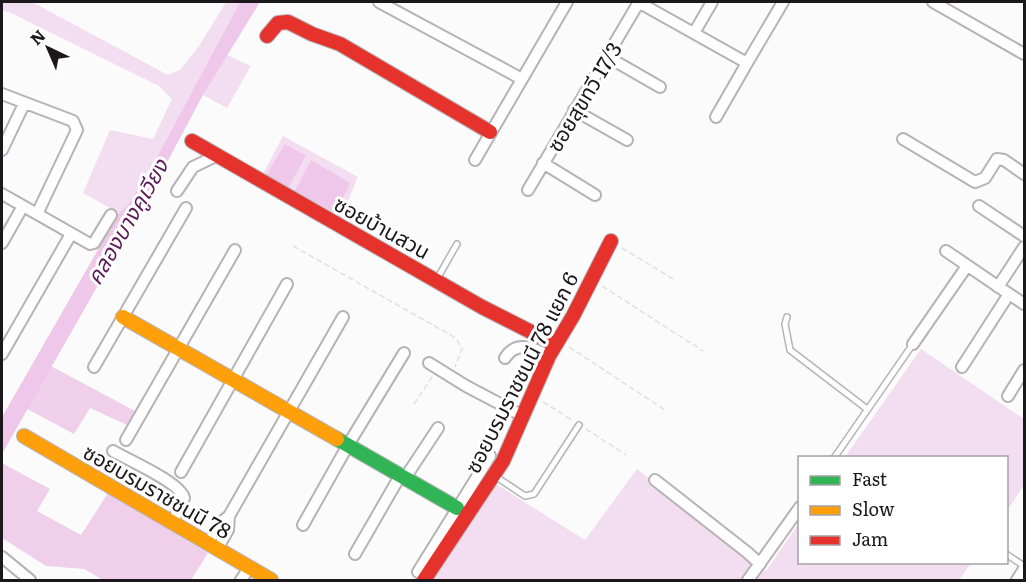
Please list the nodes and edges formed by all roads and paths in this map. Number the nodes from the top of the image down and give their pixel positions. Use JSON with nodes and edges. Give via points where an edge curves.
{"nodes":[{"id":1,"x":379,"y":2,"type":"edge"},
{"id":2,"x":567,"y":2,"type":"edge"},
{"id":3,"x":638,"y":2,"type":"edge"},
{"id":4,"x":712,"y":2,"type":"edge"},
{"id":5,"x":783,"y":2,"type":"edge"},
{"id":6,"x":933,"y":2,"type":"edge"},
{"id":7,"x":693,"y":33,"type":"junction"},
{"id":8,"x":267,"y":36,"type":"dead end"},
{"id":9,"x":1024,"y":54,"type":"edge"},
{"id":10,"x":606,"y":56,"type":"junction"},
{"id":11,"x":747,"y":63,"type":"junction"},
{"id":12,"x":522,"y":79,"type":"junction"},
{"id":13,"x":660,"y":87,"type":"dead end"},
{"id":14,"x":2,"y":94,"type":"edge"},
{"id":15,"x":24,"y":104,"type":"junction"},
{"id":16,"x":574,"y":110,"type":"junction"},
{"id":17,"x":716,"y":117,"type":"dead end"},
{"id":18,"x":490,"y":132,"type":"junction"},
{"id":19,"x":903,"y":139,"type":"dead end"},
{"id":20,"x":627,"y":140,"type":"dead end"},
{"id":21,"x":192,"y":141,"type":"dead end"},
{"id":22,"x":2,"y":150,"type":"edge"},
{"id":23,"x":216,"y":156,"type":"junction"},
{"id":24,"x":475,"y":160,"type":"dead end"},
{"id":25,"x":543,"y":163,"type":"junction"},
{"id":26,"x":1024,"y":174,"type":"edge"},
{"id":27,"x":528,"y":190,"type":"dead end"},
{"id":28,"x":177,"y":191,"type":"dead end"},
{"id":29,"x":2,"y":194,"type":"edge"},
{"id":30,"x":595,"y":195,"type":"dead end"},
{"id":31,"x":23,"y":206,"type":"junction"},
{"id":32,"x":979,"y":206,"type":"dead end"},
{"id":33,"x":186,"y":208,"type":"dead end"},
{"id":34,"x":37,"y":214,"type":"junction"},
{"id":35,"x":111,"y":215,"type":"dead end"},
{"id":36,"x":71,"y":234,"type":"junction"},
{"id":37,"x":1024,"y":236,"type":"edge"},
{"id":38,"x":611,"y":241,"type":"joint"},
{"id":39,"x":2,"y":243,"type":"edge"},
{"id":40,"x":457,"y":244,"type":"dead end"},
{"id":41,"x":293,"y":246,"type":"dead end"},
{"id":42,"x":1024,"y":247,"type":"edge"},
{"id":43,"x":235,"y":250,"type":"dead end"},
{"id":44,"x":946,"y":251,"type":"dead end"},
{"id":45,"x":966,"y":266,"type":"junction"},
{"id":46,"x":591,"y":279,"type":"junction"},
{"id":47,"x":436,"y":280,"type":"junction"},
{"id":48,"x":675,"y":280,"type":"dead end"},
{"id":49,"x":287,"y":284,"type":"dead end"},
{"id":50,"x":998,"y":287,"type":"junction"},
{"id":51,"x":1009,"y":294,"type":"junction"},
{"id":52,"x":1024,"y":304,"type":"edge"},
{"id":53,"x":123,"y":317,"type":"junction"},
{"id":54,"x":343,"y":317,"type":"dead end"},
{"id":55,"x":787,"y":317,"type":"dead end"},
{"id":56,"x":913,"y":344,"type":"joint"},
{"id":57,"x":554,"y":347,"type":"junction"},
{"id":58,"x":178,"y":348,"type":"junction"},
{"id":59,"x":703,"y":351,"type":"dead end"},
{"id":60,"x":404,"y":353,"type":"dead end"},
{"id":61,"x":2,"y":354,"type":"edge"},
{"id":62,"x":505,"y":358,"type":"dead end"},
{"id":63,"x":433,"y":365,"type":"joint"},
{"id":64,"x":94,"y":367,"type":"dead end"},
{"id":65,"x":962,"y":367,"type":"dead end"},
{"id":66,"x":1024,"y":370,"type":"edge"},
{"id":67,"x":451,"y":376,"type":"junction"},
{"id":68,"x":233,"y":380,"type":"junction"},
{"id":69,"x":1008,"y":396,"type":"dead end"},
{"id":70,"x":414,"y":404,"type":"dead end"},
{"id":71,"x":867,"y":409,"type":"junction"},
{"id":72,"x":665,"y":410,"type":"dead end"},
{"id":73,"x":288,"y":412,"type":"junction"},
{"id":74,"x":523,"y":416,"type":"junction"},
{"id":75,"x":579,"y":425,"type":"dead end"},
{"id":76,"x":438,"y":428,"type":"dead end"},
{"id":77,"x":24,"y":436,"type":"dead end"},
{"id":78,"x":126,"y":440,"type":"dead end"},
{"id":79,"x":348,"y":446,"type":"junction"},
{"id":80,"x":113,"y":451,"type":"dead end"},
{"id":81,"x":490,"y":456,"type":"dead end"},
{"id":82,"x":835,"y":456,"type":"edge"},
{"id":83,"x":181,"y":472,"type":"dead end"},
{"id":84,"x":494,"y":475,"type":"junction"},
{"id":85,"x":403,"y":477,"type":"junction"},
{"id":86,"x":655,"y":480,"type":"dead end"},
{"id":87,"x":457,"y":508,"type":"junction"},
{"id":88,"x":798,"y":510,"type":"edge"},
{"id":89,"x":172,"y":523,"type":"junction"},
{"id":90,"x":303,"y":525,"type":"dead end"},
{"id":91,"x":212,"y":546,"type":"junction"},
{"id":92,"x":355,"y":554,"type":"dead end"},
{"id":93,"x":1008,"y":555,"type":"edge"},
{"id":94,"x":2,"y":557,"type":"edge"},
{"id":95,"x":760,"y":564,"type":"junction"},
{"id":96,"x":1024,"y":567,"type":"edge"},
{"id":97,"x":249,"y":568,"type":"junction"},
{"id":98,"x":421,"y":576,"type":"edge"},
{"id":99,"x":30,"y":580,"type":"edge"},
{"id":100,"x":241,"y":580,"type":"edge"},
{"id":101,"x":271,"y":580,"type":"edge"},
{"id":102,"x":748,"y":580,"type":"edge"},
{"id":103,"x":1017,"y":580,"type":"edge"}],
"edges":[{"from":1,"to":12,"type":"street"},
{"from":2,"to":12,"type":"street"},
{"from":3,"to":7,"type":"street"},
{"from":3,"to":10,"type":"street","name":"ซอยสุขทวี 17/3"},
{"from":4,"to":7,"type":"street"},
{"from":5,"to":11,"type":"street"},
{"from":6,"to":9,"type":"street"},
{"from":7,"to":11,"type":"street"},
{"from":8,"to":18,"type":"street","via":[[278,23],[288,22],[340,44]]},
{"from":10,"to":13,"type":"street"},
{"from":10,"to":16,"type":"street","name":"ซอยสุขทวี 17/3"},
{"from":11,"to":17,"type":"street"},
{"from":12,"to":18,"type":"street"},
{"from":14,"to":15,"type":"street"},
{"from":15,"to":22,"type":"street"},
{"from":15,"to":34,"type":"street","via":[[73,122],[77,130]]},
{"from":16,"to":20,"type":"street"},
{"from":16,"to":25,"type":"street","name":"ซอยสุขทวี 17/3"},
{"from":18,"to":24,"type":"street"},
{"from":19,"to":26,"type":"street","via":[[975,182],[985,178],[997,159]]},
{"from":21,"to":23,"type":"street","name":"ซอยบ้านสวน"},
{"from":23,"to":28,"type":"street","via":[[193,167]]},
{"from":23,"to":47,"type":"street","name":"ซอยบ้านสวน"},
{"from":25,"to":27,"type":"street","name":"ซอยสุขทวี 17/3"},
{"from":25,"to":30,"type":"street"},
{"from":29,"to":31,"type":"street"},
{"from":31,"to":34,"type":"street"},
{"from":31,"to":39,"type":"street"},
{"from":32,"to":37,"type":"street"},
{"from":33,"to":53,"type":"street"},
{"from":34,"to":36,"type":"street"},
{"from":35,"to":36,"type":"street","via":[[94,243]]},
{"from":36,"to":61,"type":"street"},
{"from":38,"to":46,"type":"street","name":"ซอยบรมราชชนนี 78 แยก 6"},
{"from":38,"to":48,"type":"path"},
{"from":40,"to":47,"type":"lane"},
{"from":41,"to":67,"type":"path","via":[[456,339],[462,349]]},
{"from":42,"to":50,"type":"street"},
{"from":43,"to":58,"type":"street"},
{"from":44,"to":45,"type":"street"},
{"from":45,"to":50,"type":"street"},
{"from":45,"to":56,"type":"street"},
{"from":46,"to":57,"type":"street","name":"ซอยบรมราชชนนี 78 แยก 6"},
{"from":46,"to":59,"type":"path"},
{"from":47,"to":57,"type":"street","name":"ซอยบ้านสวน"},
{"from":49,"to":68,"type":"street"},
{"from":50,"to":51,"type":"street"},
{"from":51,"to":52,"type":"street"},
{"from":51,"to":65,"type":"street"},
{"from":53,"to":58,"type":"street"},
{"from":53,"to":64,"type":"street"},
{"from":54,"to":73,"type":"street"},
{"from":55,"to":71,"type":"lane","via":[[790,350]]},
{"from":56,"to":71,"type":"lane"},
{"from":57,"to":62,"type":"street","via":[[517,347]]},
{"from":57,"to":72,"type":"path"},
{"from":57,"to":74,"type":"street","name":"ซอยบรมราชชนนี 78 แยก 6"},
{"from":58,"to":68,"type":"street"},
{"from":58,"to":78,"type":"street"},
{"from":60,"to":79,"type":"street"},
{"from":63,"to":67,"type":"street"},
{"from":63,"to":70,"type":"path"},
{"from":66,"to":69,"type":"street"},
{"from":67,"to":74,"type":"street"},
{"from":68,"to":73,"type":"street"},
{"from":68,"to":83,"type":"street"},
{"from":71,"to":82,"type":"lane"},
{"from":73,"to":79,"type":"street"},
{"from":73,"to":91,"type":"street","via":[[229,516],[228,530]]},
{"from":74,"to":84,"type":"street","name":"ซอยบรมราชชนนี 78 แยก 6"},
{"from":75,"to":84,"type":"lane","via":[[534,494],[525,496]]},
{"from":76,"to":85,"type":"street"},
{"from":77,"to":89,"type":"street","name":"ซอยบรมราชชนนี 78"},
{"from":79,"to":85,"type":"street"},
{"from":79,"to":90,"type":"street"},
{"from":80,"to":89,"type":"street","via":[[183,493]]},
{"from":81,"to":87,"type":"street"},
{"from":84,"to":98,"type":"street","name":"ซอยบรมราชชนนี 78 แยก 6"},
{"from":85,"to":87,"type":"street"},
{"from":85,"to":92,"type":"street"},
{"from":86,"to":95,"type":"street"},
{"from":87,"to":98,"type":"street"},
{"from":88,"to":95,"type":"street"},
{"from":89,"to":91,"type":"street","name":"ซอยบรมราชชนนี 78"},
{"from":91,"to":97,"type":"street","name":"ซอยบรมราชชนนี 78"},
{"from":93,"to":96,"type":"lane"},
{"from":94,"to":99,"type":"street"},
{"from":95,"to":102,"type":"street"},
{"from":96,"to":103,"type":"street"},
{"from":97,"to":100,"type":"street"},
{"from":97,"to":101,"type":"street","name":"ซอยบรมราชชนนี 78"}]}
